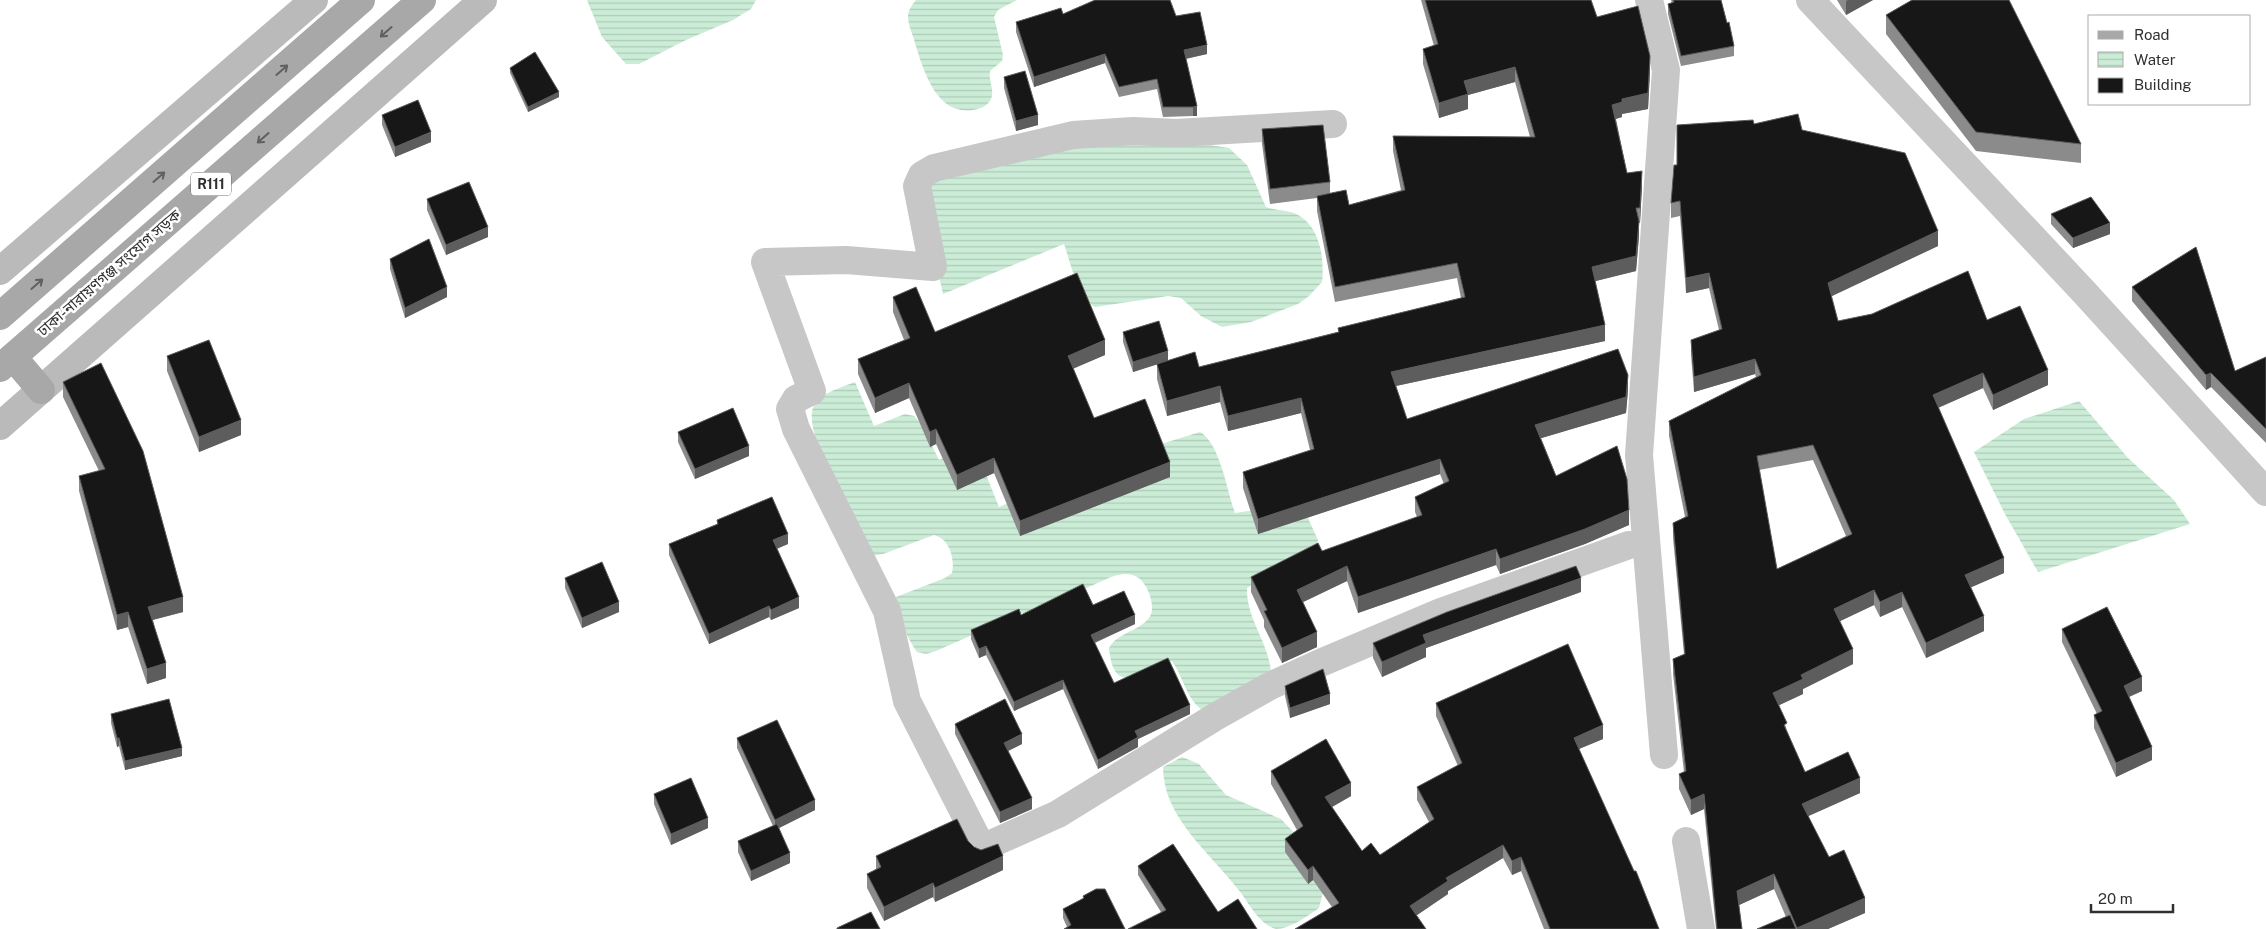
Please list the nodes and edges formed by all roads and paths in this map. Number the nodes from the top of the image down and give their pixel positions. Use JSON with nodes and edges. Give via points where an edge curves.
{"nodes":[{"id":1,"x":314,"y":0,"type":"edge"},
{"id":2,"x":361,"y":0,"type":"edge"},
{"id":3,"x":422,"y":0,"type":"edge"},
{"id":4,"x":483,"y":0,"type":"edge"},
{"id":5,"x":1649,"y":0,"type":"edge"},
{"id":6,"x":1810,"y":0,"type":"edge"},
{"id":7,"x":1333,"y":124,"type":"dead end"},
{"id":8,"x":0,"y":271,"type":"edge"},
{"id":9,"x":0,"y":316,"type":"edge"},
{"id":10,"x":7,"y":362,"type":"edge"},
{"id":11,"x":41,"y":390,"type":"junction"},
{"id":12,"x":0,"y":426,"type":"edge"},
{"id":13,"x":2266,"y":492,"type":"edge"},
{"id":14,"x":1629,"y":545,"type":"dead end"},
{"id":15,"x":1664,"y":755,"type":"dead end"},
{"id":16,"x":1686,"y":842,"type":"dead end"},
{"id":17,"x":1701,"y":929,"type":"edge"}],
"edges":[{"from":1,"to":8,"type":"street"},
{"from":9,"to":2,"type":"main road","number":"R111","one_way":true},
{"from":3,"to":10,"type":"main road","name":"ঢাকা-নারায়ণগঞ্জ সংযোগ সড়ক","number":"R111","one_way":true},
{"from":4,"to":11,"type":"street"},
{"from":5,"to":15,"type":"street","via":[[1666,70],[1639,455]]},
{"from":6,"to":13,"type":"street"},
{"from":7,"to":14,"type":"street","via":[[1074,135],[934,168],[922,175],[917,186],[933,267],[846,260],[765,262],[812,391],[796,399],[790,409],[796,429],[888,611],[907,701],[982,848],[1058,814],[1270,686],[1441,612]]},
{"from":10,"to":11,"type":"main road"},
{"from":11,"to":12,"type":"street"},
{"from":16,"to":17,"type":"street"}]}
